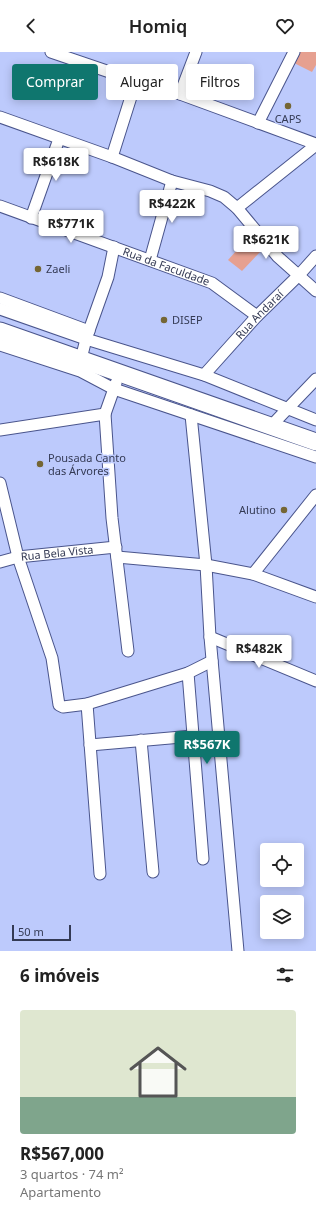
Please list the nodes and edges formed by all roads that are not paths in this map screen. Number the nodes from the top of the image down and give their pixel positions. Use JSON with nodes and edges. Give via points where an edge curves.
{"nodes":[{"id":1,"x":196,"y":52,"type":"edge"},
{"id":2,"x":294,"y":52,"type":"edge"},
{"id":3,"x":56,"y":53,"type":"edge"},
{"id":4,"x":106,"y":70,"type":"edge"},
{"id":5,"x":180,"y":94,"type":"joint"},
{"id":6,"x":130,"y":100,"type":"edge"},
{"id":7,"x":0,"y":117,"type":"edge"},
{"id":8,"x":258,"y":123,"type":"junction"},
{"id":9,"x":59,"y":139,"type":"junction"},
{"id":10,"x":316,"y":144,"type":"edge"},
{"id":11,"x":112,"y":157,"type":"junction"},
{"id":12,"x":172,"y":181,"type":"junction"},
{"id":13,"x":0,"y":206,"type":"edge"},
{"id":14,"x":237,"y":208,"type":"junction"},
{"id":15,"x":31,"y":218,"type":"junction"},
{"id":16,"x":114,"y":247,"type":"junction"},
{"id":17,"x":316,"y":256,"type":"edge"},
{"id":18,"x":150,"y":260,"type":"junction"},
{"id":19,"x":298,"y":276,"type":"junction"},
{"id":20,"x":316,"y":291,"type":"edge"},
{"id":21,"x":0,"y":298,"type":"edge"},
{"id":22,"x":0,"y":309,"type":"edge"},
{"id":23,"x":257,"y":316,"type":"junction"},
{"id":24,"x":0,"y":331,"type":"edge"},
{"id":25,"x":87,"y":335,"type":"junction"},
{"id":26,"x":0,"y":345,"type":"edge"},
{"id":27,"x":80,"y":359,"type":"junction"},
{"id":28,"x":119,"y":373,"type":"junction"},
{"id":29,"x":204,"y":375,"type":"junction"},
{"id":30,"x":316,"y":379,"type":"edge"},
{"id":31,"x":114,"y":389,"type":"junction"},
{"id":32,"x":288,"y":409,"type":"junction"},
{"id":33,"x":105,"y":414,"type":"junction"},
{"id":34,"x":191,"y":415,"type":"junction"},
{"id":35,"x":316,"y":420,"type":"edge"},
{"id":36,"x":271,"y":426,"type":"junction"},
{"id":37,"x":0,"y":430,"type":"edge"},
{"id":38,"x":316,"y":442,"type":"edge"},
{"id":39,"x":316,"y":457,"type":"edge"},
{"id":40,"x":0,"y":483,"type":"edge"},
{"id":41,"x":316,"y":495,"type":"edge"},
{"id":42,"x":116,"y":552,"type":"junction"},
{"id":43,"x":18,"y":557,"type":"junction"},
{"id":44,"x":0,"y":562,"type":"edge"},
{"id":45,"x":206,"y":565,"type":"junction"},
{"id":46,"x":253,"y":574,"type":"junction"},
{"id":47,"x":316,"y":597,"type":"edge"},
{"id":48,"x":210,"y":637,"type":"junction"},
{"id":49,"x":128,"y":651,"type":"dead end"},
{"id":50,"x":212,"y":661,"type":"junction"},
{"id":51,"x":188,"y":673,"type":"junction"},
{"id":52,"x":316,"y":681,"type":"edge"},
{"id":53,"x":87,"y":704,"type":"junction"},
{"id":54,"x":193,"y":736,"type":"junction"},
{"id":55,"x":141,"y":740,"type":"junction"},
{"id":56,"x":90,"y":745,"type":"junction"},
{"id":57,"x":203,"y":859,"type":"dead end"},
{"id":58,"x":153,"y":872,"type":"dead end"},
{"id":59,"x":100,"y":874,"type":"dead end"},
{"id":60,"x":238,"y":951,"type":"edge"}],
"edges":[{"from":1,"to":5,"type":"street"},
{"from":2,"to":8,"type":"street"},
{"from":3,"to":4,"type":"street"},
{"from":5,"to":8,"type":"street"},
{"from":6,"to":11,"type":"street"},
{"from":7,"to":9,"type":"street"},
{"from":8,"to":10,"type":"street"},
{"from":9,"to":11,"type":"street"},
{"from":9,"to":15,"type":"street"},
{"from":10,"to":14,"type":"street"},
{"from":11,"to":12,"type":"street"},
{"from":12,"to":14,"type":"street","via":[[210,191]]},
{"from":12,"to":18,"type":"street"},
{"from":13,"to":15,"type":"street","name":"Rua da Faculdade"},
{"from":14,"to":19,"type":"street","via":[[278,257]]},
{"from":15,"to":16,"type":"street","name":"Rua da Faculdade"},
{"from":16,"to":18,"type":"street","name":"Rua da Faculdade"},
{"from":16,"to":25,"type":"street","via":[[108,277]]},
{"from":17,"to":19,"type":"street","name":"Rua Andaraí"},
{"from":18,"to":23,"type":"street","name":"Rua da Faculdade","via":[[212,283]]},
{"from":19,"to":20,"type":"street"},
{"from":19,"to":23,"type":"street","name":"Rua Andaraí"},
{"from":21,"to":25,"type":"street"},
{"from":22,"to":25,"type":"street"},
{"from":23,"to":29,"type":"street","name":"Rua Andaraí"},
{"from":24,"to":27,"type":"highway"},
{"from":25,"to":27,"type":"street"},
{"from":25,"to":29,"type":"street"},
{"from":26,"to":31,"type":"street","via":[[69,367]]},
{"from":27,"to":28,"type":"highway"},
{"from":28,"to":31,"type":"street"},
{"from":28,"to":36,"type":"highway"},
{"from":29,"to":32,"type":"street"},
{"from":30,"to":32,"type":"street"},
{"from":31,"to":33,"type":"street"},
{"from":31,"to":34,"type":"street"},
{"from":32,"to":35,"type":"street"},
{"from":32,"to":36,"type":"street"},
{"from":33,"to":37,"type":"street"},
{"from":33,"to":42,"type":"street"},
{"from":34,"to":39,"type":"street"},
{"from":34,"to":45,"type":"street"},
{"from":36,"to":38,"type":"highway"},
{"from":40,"to":43,"type":"street"},
{"from":41,"to":46,"type":"street"},
{"from":42,"to":43,"type":"street","name":"Rua Bela Vista"},
{"from":42,"to":45,"type":"street","name":"Rua Bela Vista"},
{"from":42,"to":49,"type":"street"},
{"from":43,"to":44,"type":"street","name":"Rua Bela Vista"},
{"from":43,"to":53,"type":"street","via":[[52,658],[59,704],[63,707]]},
{"from":45,"to":46,"type":"street","name":"Rua Bela Vista"},
{"from":45,"to":48,"type":"street"},
{"from":46,"to":47,"type":"street","name":"Rua Bela Vista"},
{"from":48,"to":50,"type":"street"},
{"from":48,"to":52,"type":"street"},
{"from":50,"to":51,"type":"street"},
{"from":50,"to":60,"type":"street"},
{"from":51,"to":53,"type":"street"},
{"from":51,"to":54,"type":"street"},
{"from":53,"to":56,"type":"street"},
{"from":54,"to":55,"type":"street"},
{"from":54,"to":57,"type":"street"},
{"from":55,"to":56,"type":"street"},
{"from":55,"to":58,"type":"street"},
{"from":56,"to":59,"type":"street"}]}
